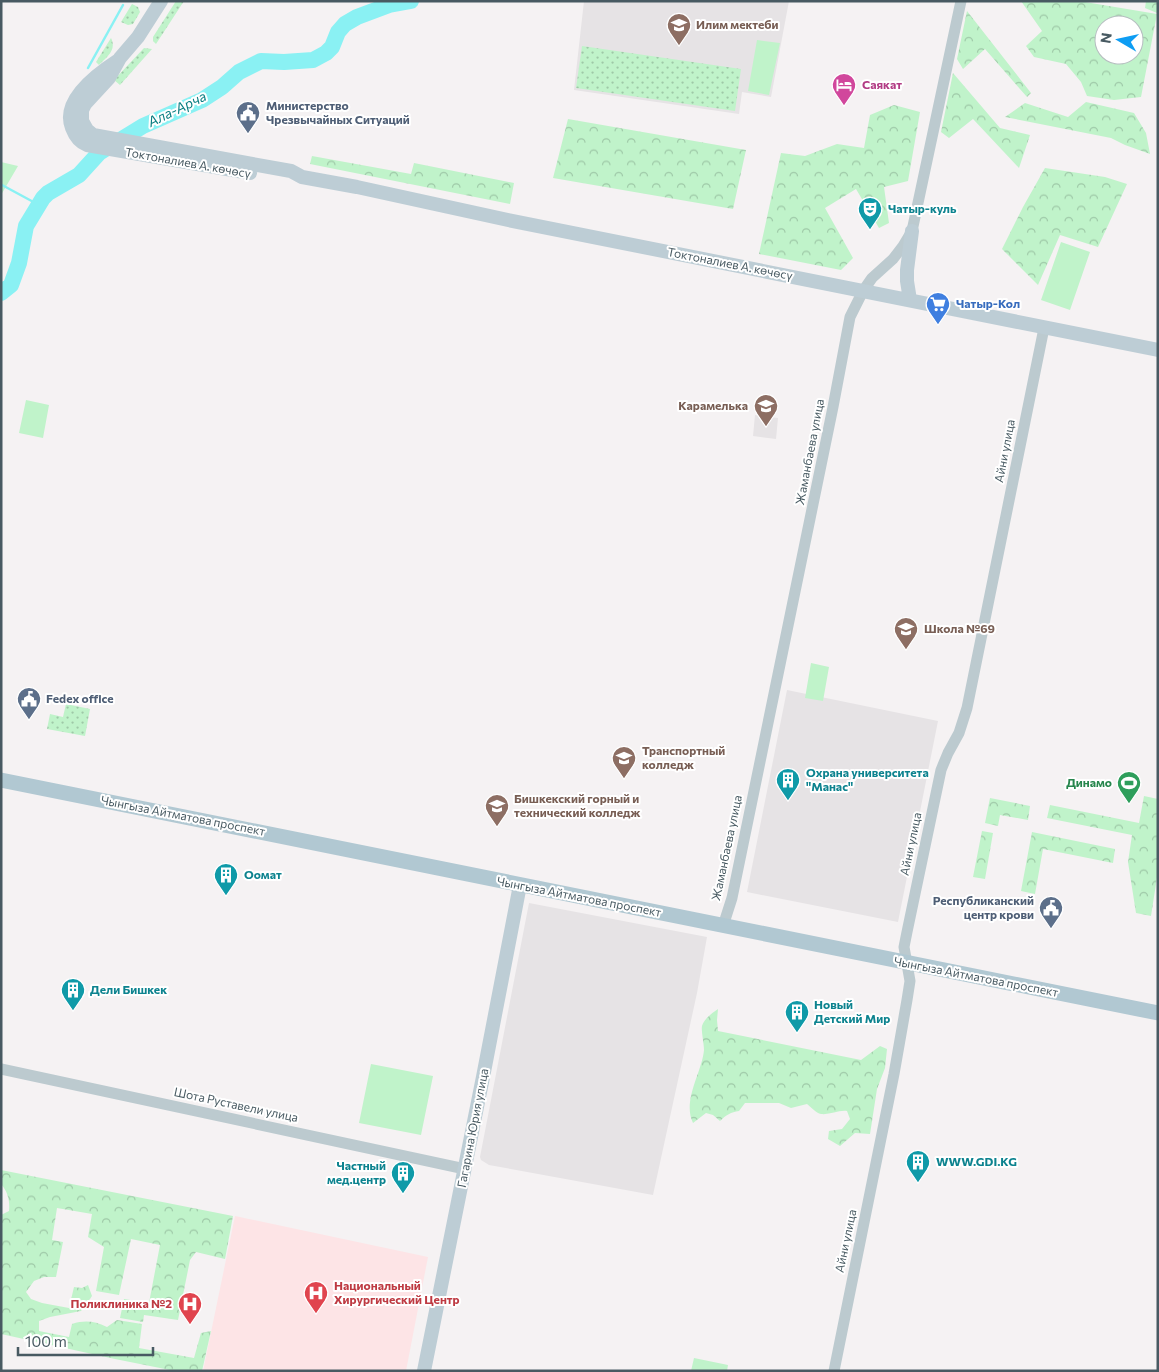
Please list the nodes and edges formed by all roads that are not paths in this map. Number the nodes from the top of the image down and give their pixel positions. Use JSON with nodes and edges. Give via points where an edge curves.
{"nodes":[{"id":1,"x":161,"y":1,"type":"edge"},
{"id":2,"x":961,"y":1,"type":"edge"},
{"id":3,"x":912,"y":231,"type":"junction"},
{"id":4,"x":863,"y":291,"type":"junction"},
{"id":5,"x":910,"y":300,"type":"junction"},
{"id":6,"x":1044,"y":328,"type":"junction"},
{"id":7,"x":1158,"y":350,"type":"edge"},
{"id":8,"x":1,"y":780,"type":"edge"},
{"id":9,"x":520,"y":884,"type":"junction"},
{"id":10,"x":723,"y":926,"type":"junction"},
{"id":11,"x":907,"y":963,"type":"junction"},
{"id":12,"x":1158,"y":1013,"type":"edge"},
{"id":13,"x":1,"y":1069,"type":"edge"},
{"id":14,"x":465,"y":1169,"type":"junction"},
{"id":15,"x":424,"y":1371,"type":"edge"},
{"id":16,"x":834,"y":1371,"type":"edge"}],
"edges":[{"from":1,"to":4,"type":"main road","name":"Токтоналиев А. көчөсү","via":[[108,78],[84,104],[82,134],[178,156],[291,171],[302,177]]},
{"from":2,"to":3,"type":"street","name":"Жаманбаева улица"},
{"from":3,"to":4,"type":"street","name":"Жаманбаева улица","via":[[893,259]]},
{"from":3,"to":5,"type":"main road","via":[[906,270]]},
{"from":4,"to":5,"type":"main road","name":"Токтоналиев А. көчөсү"},
{"from":4,"to":10,"type":"street","name":"Жаманбаева улица","via":[[852,311],[847,330],[732,898]]},
{"from":5,"to":6,"type":"main road","name":"Токтоналиев А. көчөсү"},
{"from":6,"to":7,"type":"main road","name":"Токтоналиев А. көчөсү"},
{"from":6,"to":11,"type":"street","name":"Айни улица","via":[[967,708],[960,733],[944,762],[939,780],[904,947]]},
{"from":8,"to":9,"type":"main road","name":"Чынгыза Айтматова проспект"},
{"from":9,"to":10,"type":"main road","name":"Чынгыза Айтматова проспект"},
{"from":9,"to":14,"type":"main road","name":"Гагарина Юрия улица"},
{"from":10,"to":11,"type":"main road","name":"Чынгыза Айтматова проспект"},
{"from":11,"to":12,"type":"main road","name":"Чынгыза Айтматова проспект"},
{"from":11,"to":16,"type":"street","name":"Айни улица","via":[[910,981],[894,1074]]},
{"from":13,"to":14,"type":"street","name":"Шота Руставели улица"},
{"from":14,"to":15,"type":"main road","name":"Гагарина Юрия улица"}]}
